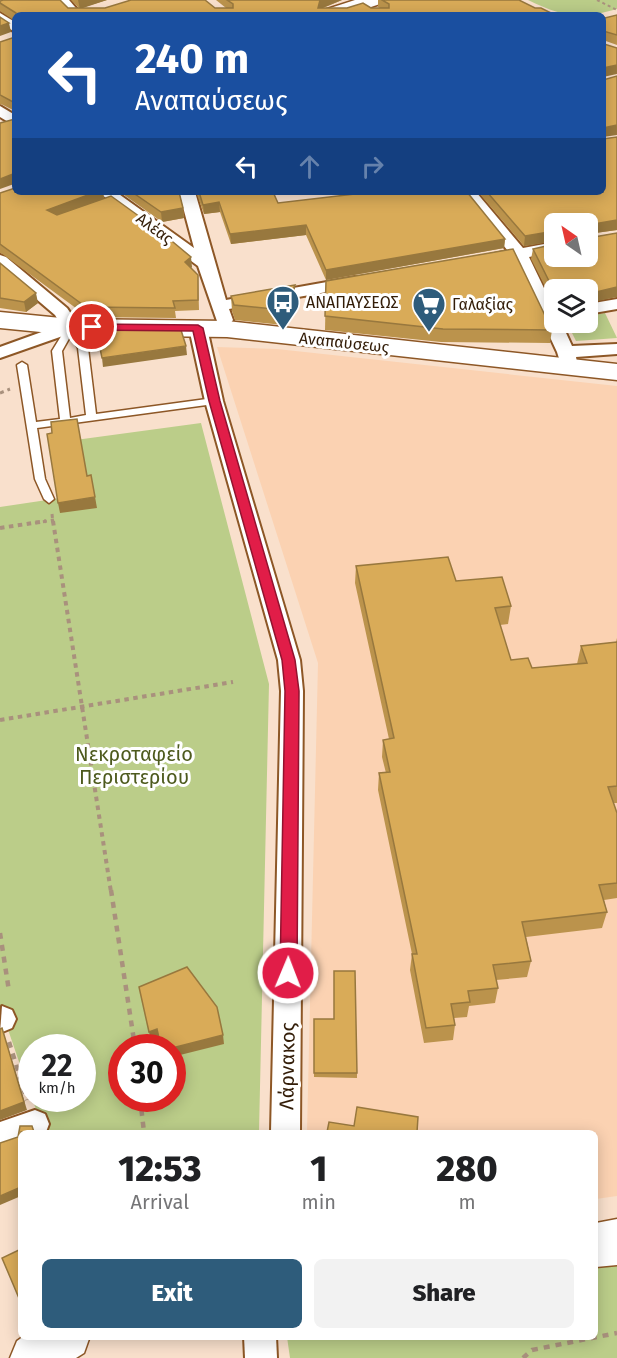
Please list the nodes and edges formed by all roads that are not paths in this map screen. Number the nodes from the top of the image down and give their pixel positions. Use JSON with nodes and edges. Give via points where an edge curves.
{"nodes":[{"id":1,"x":62,"y":0,"type":"edge"},
{"id":2,"x":362,"y":1,"type":"edge"},
{"id":3,"x":73,"y":12,"type":"edge"},
{"id":4,"x":335,"y":12,"type":"edge"},
{"id":5,"x":377,"y":12,"type":"edge"},
{"id":6,"x":188,"y":195,"type":"edge"},
{"id":7,"x":470,"y":195,"type":"edge"},
{"id":8,"x":110,"y":198,"type":"edge"},
{"id":9,"x":198,"y":226,"type":"junction"},
{"id":10,"x":164,"y":234,"type":"junction"},
{"id":11,"x":544,"y":250,"type":"edge"},
{"id":12,"x":519,"y":254,"type":"junction"},
{"id":13,"x":0,"y":261,"type":"edge"},
{"id":14,"x":473,"y":262,"type":"edge"},
{"id":15,"x":205,"y":264,"type":"junction"},
{"id":16,"x":369,"y":280,"type":"edge"},
{"id":17,"x":544,"y":300,"type":"edge"},
{"id":18,"x":598,"y":309,"type":"edge"},
{"id":19,"x":615,"y":309,"type":"edge"},
{"id":20,"x":223,"y":318,"type":"junction"},
{"id":21,"x":0,"y":320,"type":"edge"},
{"id":22,"x":70,"y":327,"type":"junction"},
{"id":23,"x":198,"y":328,"type":"junction"},
{"id":24,"x":559,"y":333,"type":"edge"},
{"id":25,"x":617,"y":349,"type":"edge"},
{"id":26,"x":0,"y":353,"type":"edge"},
{"id":27,"x":568,"y":360,"type":"junction"},
{"id":28,"x":22,"y":365,"type":"dead end"},
{"id":29,"x":617,"y":372,"type":"edge"},
{"id":30,"x":214,"y":401,"type":"junction"},
{"id":31,"x":91,"y":418,"type":"junction"},
{"id":32,"x":65,"y":422,"type":"junction"},
{"id":33,"x":32,"y":426,"type":"junction"},
{"id":34,"x":49,"y":499,"type":"road end"},
{"id":35,"x":35,"y":1124,"type":"road end"},
{"id":36,"x":18,"y":1130,"type":"edge"},
{"id":37,"x":19,"y":1130,"type":"edge"},
{"id":38,"x":286,"y":1130,"type":"edge"},
{"id":39,"x":0,"y":1137,"type":"edge"},
{"id":40,"x":617,"y":1242,"type":"edge"},
{"id":41,"x":598,"y":1245,"type":"edge"},
{"id":42,"x":62,"y":1340,"type":"edge"},
{"id":43,"x":260,"y":1340,"type":"edge"},
{"id":44,"x":34,"y":1358,"type":"edge"},
{"id":45,"x":261,"y":1358,"type":"edge"}],
"edges":[{"from":1,"to":3,"type":"street"},
{"from":2,"to":4,"type":"street"},
{"from":2,"to":5,"type":"street"},
{"from":6,"to":9,"type":"street"},
{"from":7,"to":12,"type":"street"},
{"from":8,"to":10,"type":"street","name":"Αλέας"},
{"from":9,"to":10,"type":"street"},
{"from":9,"to":15,"type":"street"},
{"from":10,"to":15,"type":"street","name":"Αλέας"},
{"from":11,"to":12,"type":"street"},
{"from":12,"to":14,"type":"street"},
{"from":12,"to":17,"type":"street"},
{"from":13,"to":22,"type":"street","via":[[61,312]]},
{"from":15,"to":20,"type":"street"},
{"from":16,"to":20,"type":"street"},
{"from":18,"to":19,"type":"street"},
{"from":20,"to":23,"type":"street","name":"Αναπαύσεως"},
{"from":20,"to":27,"type":"street","name":"Αναπαύσεως"},
{"from":21,"to":22,"type":"street","name":"Αναπαύσεως"},
{"from":22,"to":23,"type":"street","name":"Αναπαύσεως"},
{"from":22,"to":26,"type":"street"},
{"from":22,"to":31,"type":"lane","via":[[83,348]]},
{"from":22,"to":32,"type":"lane","via":[[57,351]]},
{"from":23,"to":30,"type":"street","name":"Λάρνακος"},
{"from":24,"to":27,"type":"street"},
{"from":25,"to":27,"type":"street"},
{"from":27,"to":29,"type":"street","name":"Αναπαύσεως"},
{"from":28,"to":33,"type":"lane"},
{"from":30,"to":31,"type":"lane"},
{"from":30,"to":38,"type":"street","name":"Λάρνακος","via":[[289,660],[292,691]]},
{"from":31,"to":32,"type":"lane"},
{"from":32,"to":33,"type":"lane"},
{"from":33,"to":34,"type":"lane","via":[[40,479]]},
{"from":35,"to":37,"type":"street"},
{"from":36,"to":39,"type":"street"},
{"from":40,"to":41,"type":"street"},
{"from":42,"to":44,"type":"street"},
{"from":43,"to":45,"type":"street"}]}
